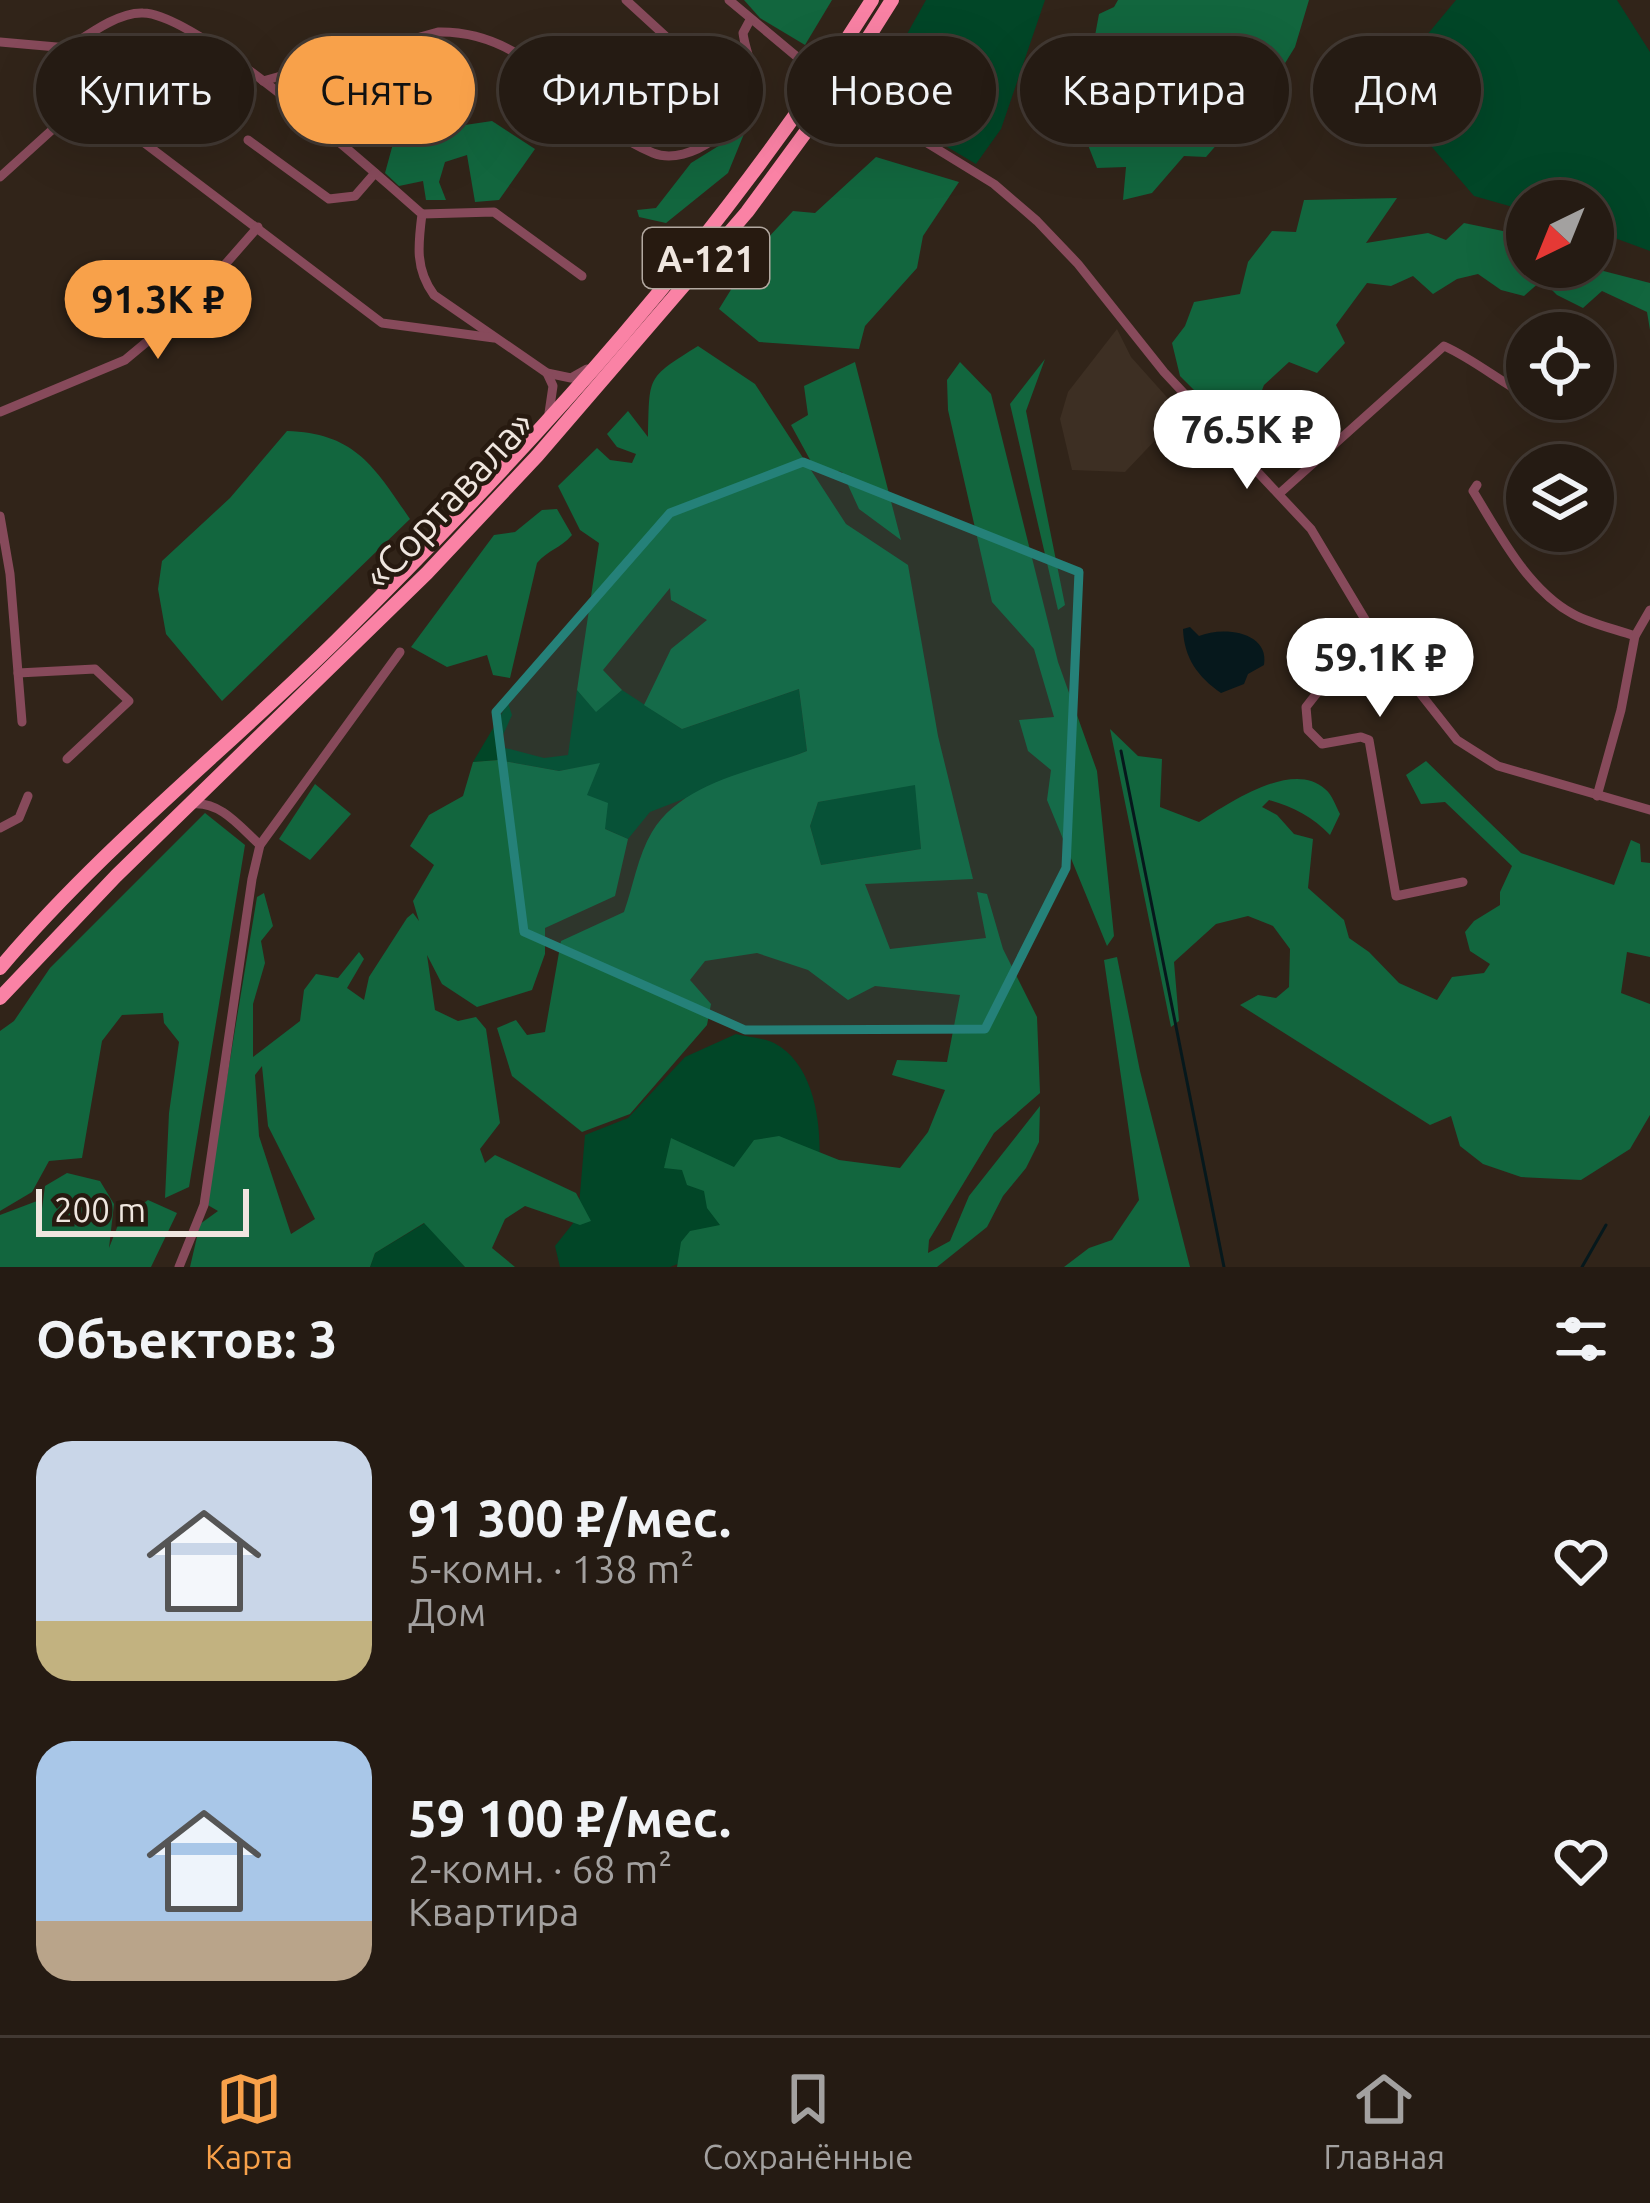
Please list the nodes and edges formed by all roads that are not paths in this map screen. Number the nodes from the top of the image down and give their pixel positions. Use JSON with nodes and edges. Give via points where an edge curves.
{"nodes":[{"id":1,"x":152,"y":0,"type":"edge"},
{"id":2,"x":626,"y":0,"type":"edge"},
{"id":3,"x":728,"y":0,"type":"edge"},
{"id":4,"x":872,"y":0,"type":"edge"},
{"id":5,"x":892,"y":0,"type":"edge"},
{"id":6,"x":140,"y":12,"type":"junction"},
{"id":7,"x":750,"y":20,"type":"junction"},
{"id":8,"x":87,"y":36,"type":"edge"},
{"id":9,"x":665,"y":36,"type":"edge"},
{"id":10,"x":744,"y":36,"type":"edge"},
{"id":11,"x":0,"y":42,"type":"edge"},
{"id":12,"x":36,"y":45,"type":"edge"},
{"id":13,"x":499,"y":45,"type":"edge"},
{"id":14,"x":263,"y":81,"type":"junction"},
{"id":15,"x":37,"y":144,"type":"edge"},
{"id":16,"x":145,"y":144,"type":"edge"},
{"id":17,"x":253,"y":144,"type":"edge"},
{"id":18,"x":639,"y":144,"type":"edge"},
{"id":19,"x":699,"y":144,"type":"edge"},
{"id":20,"x":375,"y":173,"type":"junction"},
{"id":21,"x":0,"y":177,"type":"edge"},
{"id":22,"x":422,"y":214,"type":"junction"},
{"id":23,"x":258,"y":227,"type":"junction"},
{"id":24,"x":582,"y":276,"type":"dead end"},
{"id":25,"x":497,"y":338,"type":"junction"},
{"id":26,"x":600,"y":359,"type":"junction"},
{"id":27,"x":547,"y":373,"type":"junction"},
{"id":28,"x":1506,"y":384,"type":"edge"},
{"id":29,"x":0,"y":412,"type":"edge"},
{"id":30,"x":538,"y":429,"type":"junction"},
{"id":31,"x":1478,"y":485,"type":"dead end"},
{"id":32,"x":1280,"y":494,"type":"junction"},
{"id":33,"x":0,"y":515,"type":"edge"},
{"id":34,"x":1650,"y":610,"type":"edge"},
{"id":35,"x":1427,"y":623,"type":"dead end"},
{"id":36,"x":1635,"y":636,"type":"junction"},
{"id":37,"x":400,"y":652,"type":"dead end"},
{"id":38,"x":1391,"y":658,"type":"junction"},
{"id":39,"x":18,"y":673,"type":"junction"},
{"id":40,"x":22,"y":722,"type":"dead end"},
{"id":41,"x":67,"y":759,"type":"dead end"},
{"id":42,"x":216,"y":781,"type":"junction"},
{"id":43,"x":28,"y":796,"type":"dead end"},
{"id":44,"x":1598,"y":796,"type":"junction"},
{"id":45,"x":193,"y":804,"type":"junction"},
{"id":46,"x":221,"y":810,"type":"junction"},
{"id":47,"x":1650,"y":810,"type":"edge"},
{"id":48,"x":0,"y":828,"type":"edge"},
{"id":49,"x":260,"y":845,"type":"junction"},
{"id":50,"x":1463,"y":882,"type":"dead end"},
{"id":51,"x":0,"y":968,"type":"edge"},
{"id":52,"x":0,"y":998,"type":"edge"},
{"id":53,"x":179,"y":1267,"type":"edge"}],
"edges":[{"from":1,"to":6,"type":"street"},
{"from":2,"to":9,"type":"street"},
{"from":3,"to":7,"type":"street"},
{"from":4,"to":26,"type":"highway","name":"«Сортавала»","number":"А-121","via":[[735,200]]},
{"from":5,"to":42,"type":"highway","name":"«Сортавала»","number":"А-121","via":[[747,212],[537,456]]},
{"from":6,"to":8,"type":"street"},
{"from":6,"to":14,"type":"street","via":[[201,38]]},
{"from":7,"to":10,"type":"street"},
{"from":7,"to":32,"type":"street","via":[[1027,212]]},
{"from":11,"to":12,"type":"street"},
{"from":13,"to":14,"type":"street","via":[[467,32],[438,32]]},
{"from":14,"to":20,"type":"street"},
{"from":15,"to":21,"type":"street"},
{"from":16,"to":23,"type":"street"},
{"from":17,"to":20,"type":"street","via":[[329,199],[355,196]]},
{"from":18,"to":19,"type":"street","via":[[656,155]]},
{"from":20,"to":22,"type":"street"},
{"from":22,"to":24,"type":"street","via":[[494,212]]},
{"from":22,"to":25,"type":"street","via":[[423,280]]},
{"from":23,"to":25,"type":"street","via":[[382,323]]},
{"from":23,"to":29,"type":"street","via":[[185,310],[125,361]]},
{"from":25,"to":27,"type":"street"},
{"from":26,"to":27,"type":"street","via":[[571,378]]},
{"from":26,"to":30,"type":"highway","name":"«Сортавала»","number":"А-121"},
{"from":27,"to":30,"type":"street","via":[[554,400]]},
{"from":28,"to":32,"type":"street","via":[[1444,346]]},
{"from":30,"to":51,"type":"highway","name":"«Сортавала»","number":"А-121","via":[[352,625]]},
{"from":31,"to":36,"type":"street","via":[[1473,491],[1513,556],[1554,602]]},
{"from":32,"to":38,"type":"street","via":[[1311,529]]},
{"from":33,"to":39,"type":"street"},
{"from":34,"to":36,"type":"street"},
{"from":35,"to":38,"type":"street"},
{"from":36,"to":44,"type":"street"},
{"from":37,"to":49,"type":"street"},
{"from":38,"to":44,"type":"street","via":[[1477,755]]},
{"from":38,"to":50,"type":"street","via":[[1328,679],[1306,706],[1308,730],[1322,744],[1369,740],[1396,896]]},
{"from":39,"to":40,"type":"street"},
{"from":39,"to":41,"type":"street","via":[[94,669],[129,701]]},
{"from":42,"to":45,"type":"highway","name":"«Сортавала»","number":"А-121"},
{"from":42,"to":46,"type":"street"},
{"from":43,"to":48,"type":"street","via":[[19,818]]},
{"from":44,"to":47,"type":"street"},
{"from":45,"to":46,"type":"street"},
{"from":45,"to":52,"type":"highway","name":"«Сортавала»","number":"А-121"},
{"from":46,"to":49,"type":"street"},
{"from":49,"to":53,"type":"street","via":[[204,1205]]}]}
